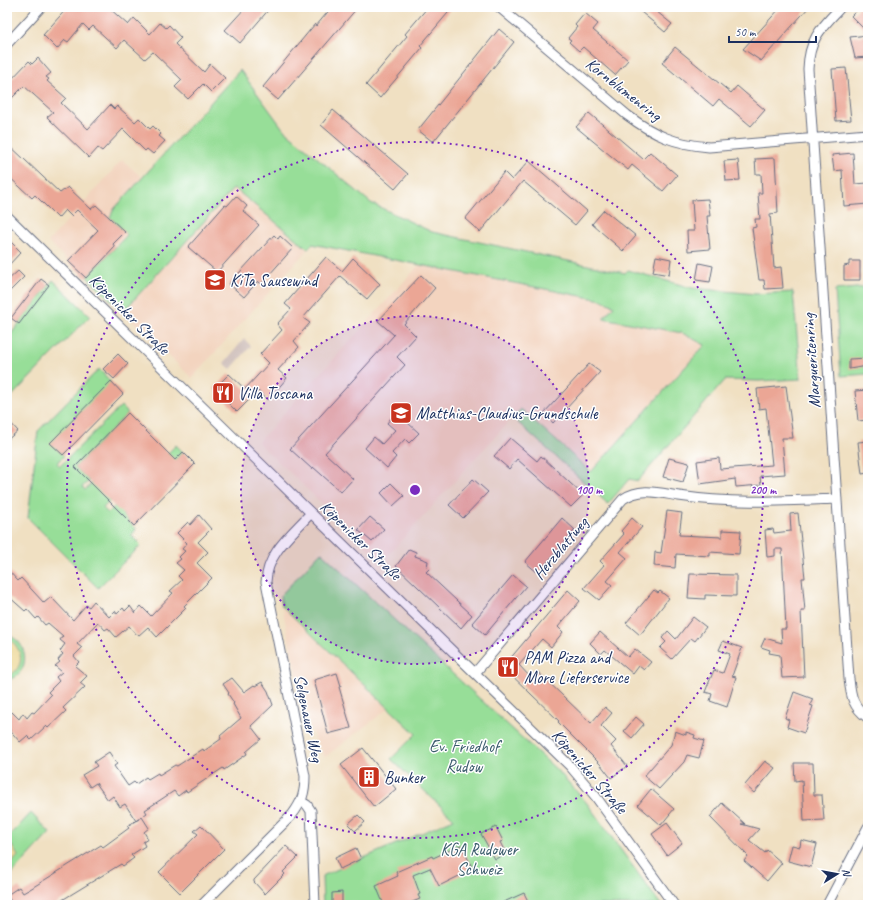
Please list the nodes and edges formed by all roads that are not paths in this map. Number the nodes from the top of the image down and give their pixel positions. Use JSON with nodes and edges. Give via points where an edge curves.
{"nodes":[{"id":1,"x":41,"y":7,"type":"edge"},
{"id":2,"x":499,"y":7,"type":"edge"},
{"id":3,"x":841,"y":7,"type":"edge"},
{"id":4,"x":7,"y":44,"type":"edge"},
{"id":5,"x":868,"y":134,"type":"edge"},
{"id":6,"x":813,"y":139,"type":"junction"},
{"id":7,"x":7,"y":216,"type":"edge"},
{"id":8,"x":837,"y":499,"type":"junction"},
{"id":9,"x":310,"y":514,"type":"junction"},
{"id":10,"x":475,"y":673,"type":"junction"},
{"id":11,"x":868,"y":718,"type":"edge"},
{"id":12,"x":302,"y":802,"type":"junction"},
{"id":13,"x":868,"y":827,"type":"edge"},
{"id":14,"x":202,"y":905,"type":"edge"},
{"id":15,"x":314,"y":905,"type":"edge"},
{"id":16,"x":674,"y":905,"type":"edge"},
{"id":17,"x":827,"y":905,"type":"edge"}],
"edges":[{"from":1,"to":4,"type":"street"},
{"from":2,"to":6,"type":"street","name":"Kornblumenring","via":[[627,115],[647,130],[667,140],[709,147]]},
{"from":3,"to":6,"type":"street","name":"Margueritenring","via":[[820,28],[810,50],[808,69]]},
{"from":5,"to":6,"type":"street","name":"Kornblumenring"},
{"from":6,"to":8,"type":"street","name":"Margueritenring"},
{"from":7,"to":9,"type":"street","name":"Köpenicker Straße"},
{"from":8,"to":10,"type":"street","name":"Herzblattweg","via":[[758,502],[722,501],[646,491],[629,495]]},
{"from":8,"to":11,"type":"street","name":"Margueritenring","via":[[851,698],[855,706]]},
{"from":9,"to":10,"type":"street","name":"Köpenicker Straße"},
{"from":9,"to":12,"type":"street","name":"Selgenauer Weg","via":[[276,552],[266,570],[266,582],[305,776]]},
{"from":10,"to":16,"type":"street","name":"Köpenicker Straße","via":[[570,766],[596,797]]},
{"from":12,"to":14,"type":"street","name":"Selgenauer Weg","via":[[292,816]]},
{"from":12,"to":15,"type":"street","via":[[311,811]]},
{"from":13,"to":17,"type":"street"}]}
